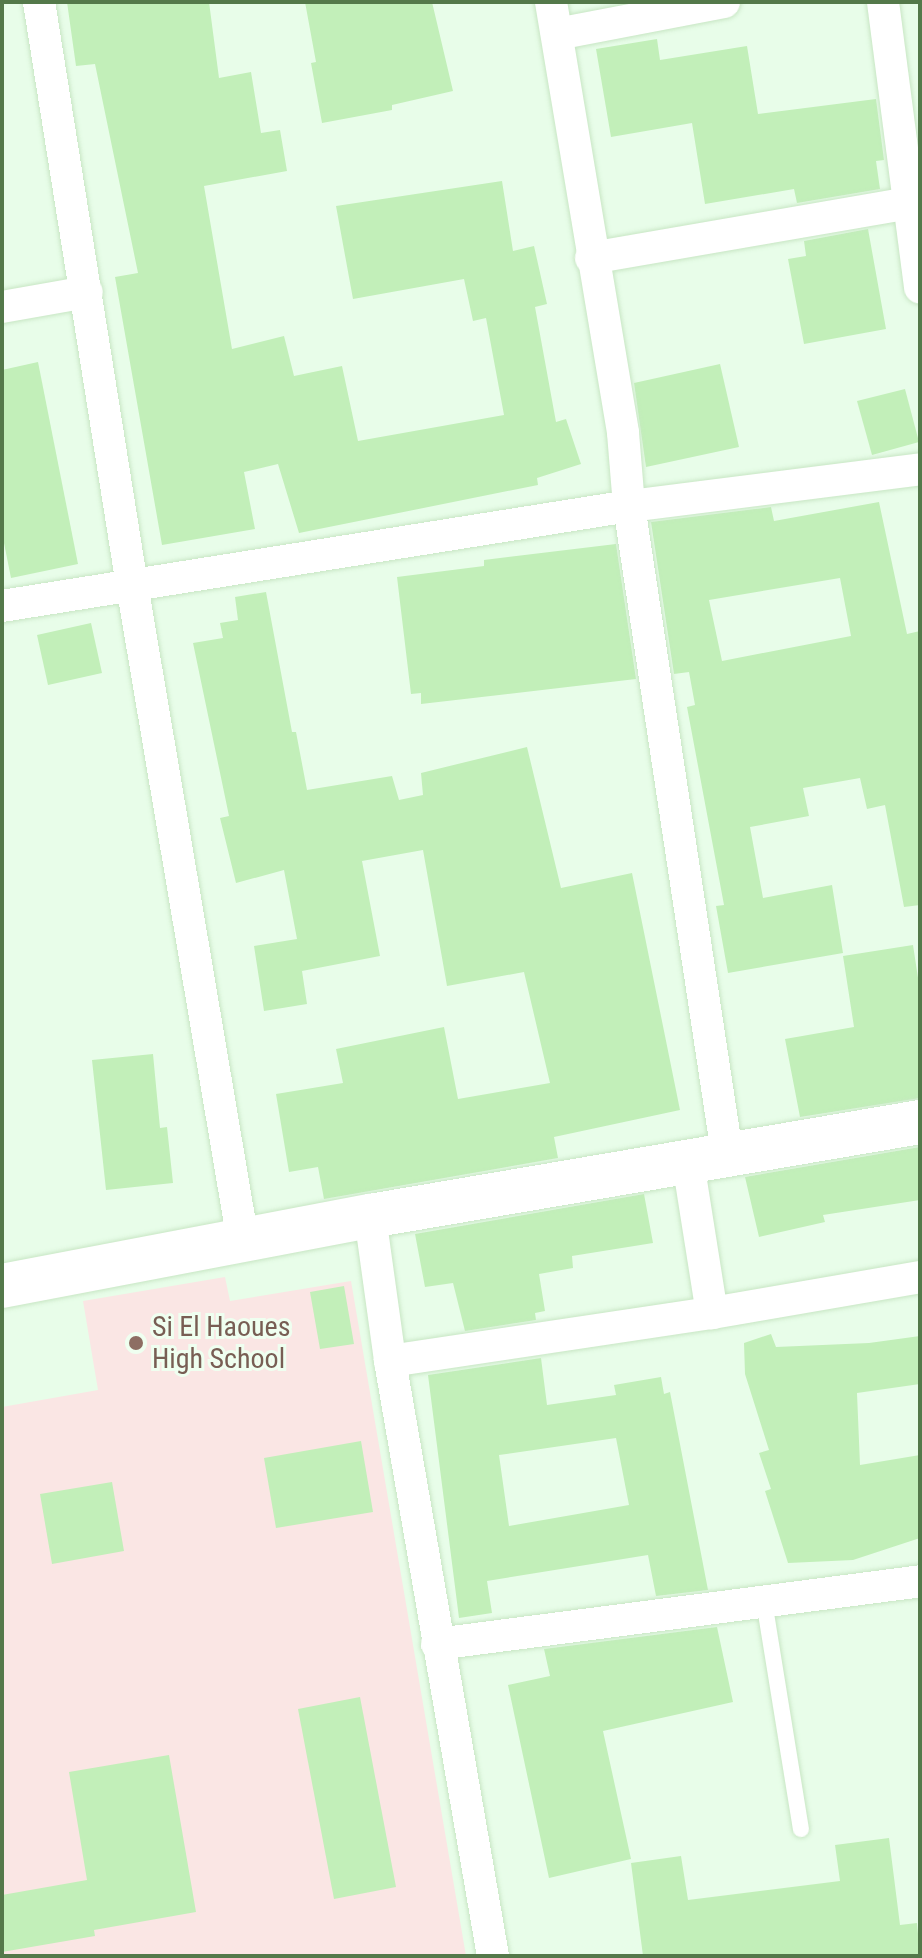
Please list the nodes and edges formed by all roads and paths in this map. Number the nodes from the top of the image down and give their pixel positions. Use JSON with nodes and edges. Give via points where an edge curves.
{"nodes":[{"id":1,"x":39,"y":2,"type":"edge"},
{"id":2,"x":551,"y":2,"type":"edge"},
{"id":3,"x":724,"y":2,"type":"edge"},
{"id":4,"x":883,"y":2,"type":"edge"},
{"id":5,"x":557,"y":34,"type":"junction"},
{"id":6,"x":910,"y":203,"type":"junction"},
{"id":7,"x":591,"y":258,"type":"junction"},
{"id":8,"x":920,"y":288,"type":"edge"},
{"id":9,"x":87,"y":292,"type":"junction"},
{"id":10,"x":2,"y":307,"type":"edge"},
{"id":11,"x":920,"y":469,"type":"edge"},
{"id":12,"x":629,"y":506,"type":"junction"},
{"id":13,"x":132,"y":585,"type":"junction"},
{"id":14,"x":2,"y":606,"type":"edge"},
{"id":15,"x":920,"y":1122,"type":"edge"},
{"id":16,"x":707,"y":1157,"type":"junction"},
{"id":17,"x":370,"y":1216,"type":"junction"},
{"id":18,"x":243,"y":1241,"type":"junction"},
{"id":19,"x":920,"y":1277,"type":"edge"},
{"id":20,"x":2,"y":1286,"type":"edge"},
{"id":21,"x":712,"y":1313,"type":"junction"},
{"id":22,"x":390,"y":1361,"type":"junction"},
{"id":23,"x":920,"y":1581,"type":"edge"},
{"id":24,"x":764,"y":1601,"type":"junction"},
{"id":25,"x":437,"y":1644,"type":"junction"},
{"id":26,"x":801,"y":1829,"type":"dead end"},
{"id":27,"x":493,"y":1956,"type":"edge"}],
"edges":[{"from":1,"to":9,"type":"street"},
{"from":2,"to":5,"type":"street"},
{"from":3,"to":5,"type":"street"},
{"from":4,"to":6,"type":"street"},
{"from":5,"to":7,"type":"street"},
{"from":6,"to":7,"type":"street"},
{"from":6,"to":8,"type":"street"},
{"from":7,"to":12,"type":"street","via":[[623,433]]},
{"from":9,"to":10,"type":"street"},
{"from":9,"to":13,"type":"street"},
{"from":11,"to":12,"type":"street"},
{"from":12,"to":13,"type":"street"},
{"from":12,"to":16,"type":"street"},
{"from":13,"to":14,"type":"street"},
{"from":13,"to":18,"type":"street"},
{"from":15,"to":16,"type":"main road"},
{"from":16,"to":17,"type":"main road"},
{"from":16,"to":21,"type":"street"},
{"from":17,"to":18,"type":"main road"},
{"from":17,"to":22,"type":"street"},
{"from":18,"to":20,"type":"main road"},
{"from":19,"to":21,"type":"street"},
{"from":21,"to":22,"type":"street"},
{"from":22,"to":25,"type":"street"},
{"from":23,"to":24,"type":"street"},
{"from":24,"to":25,"type":"street"},
{"from":24,"to":26,"type":"lane"},
{"from":25,"to":27,"type":"street"}]}
